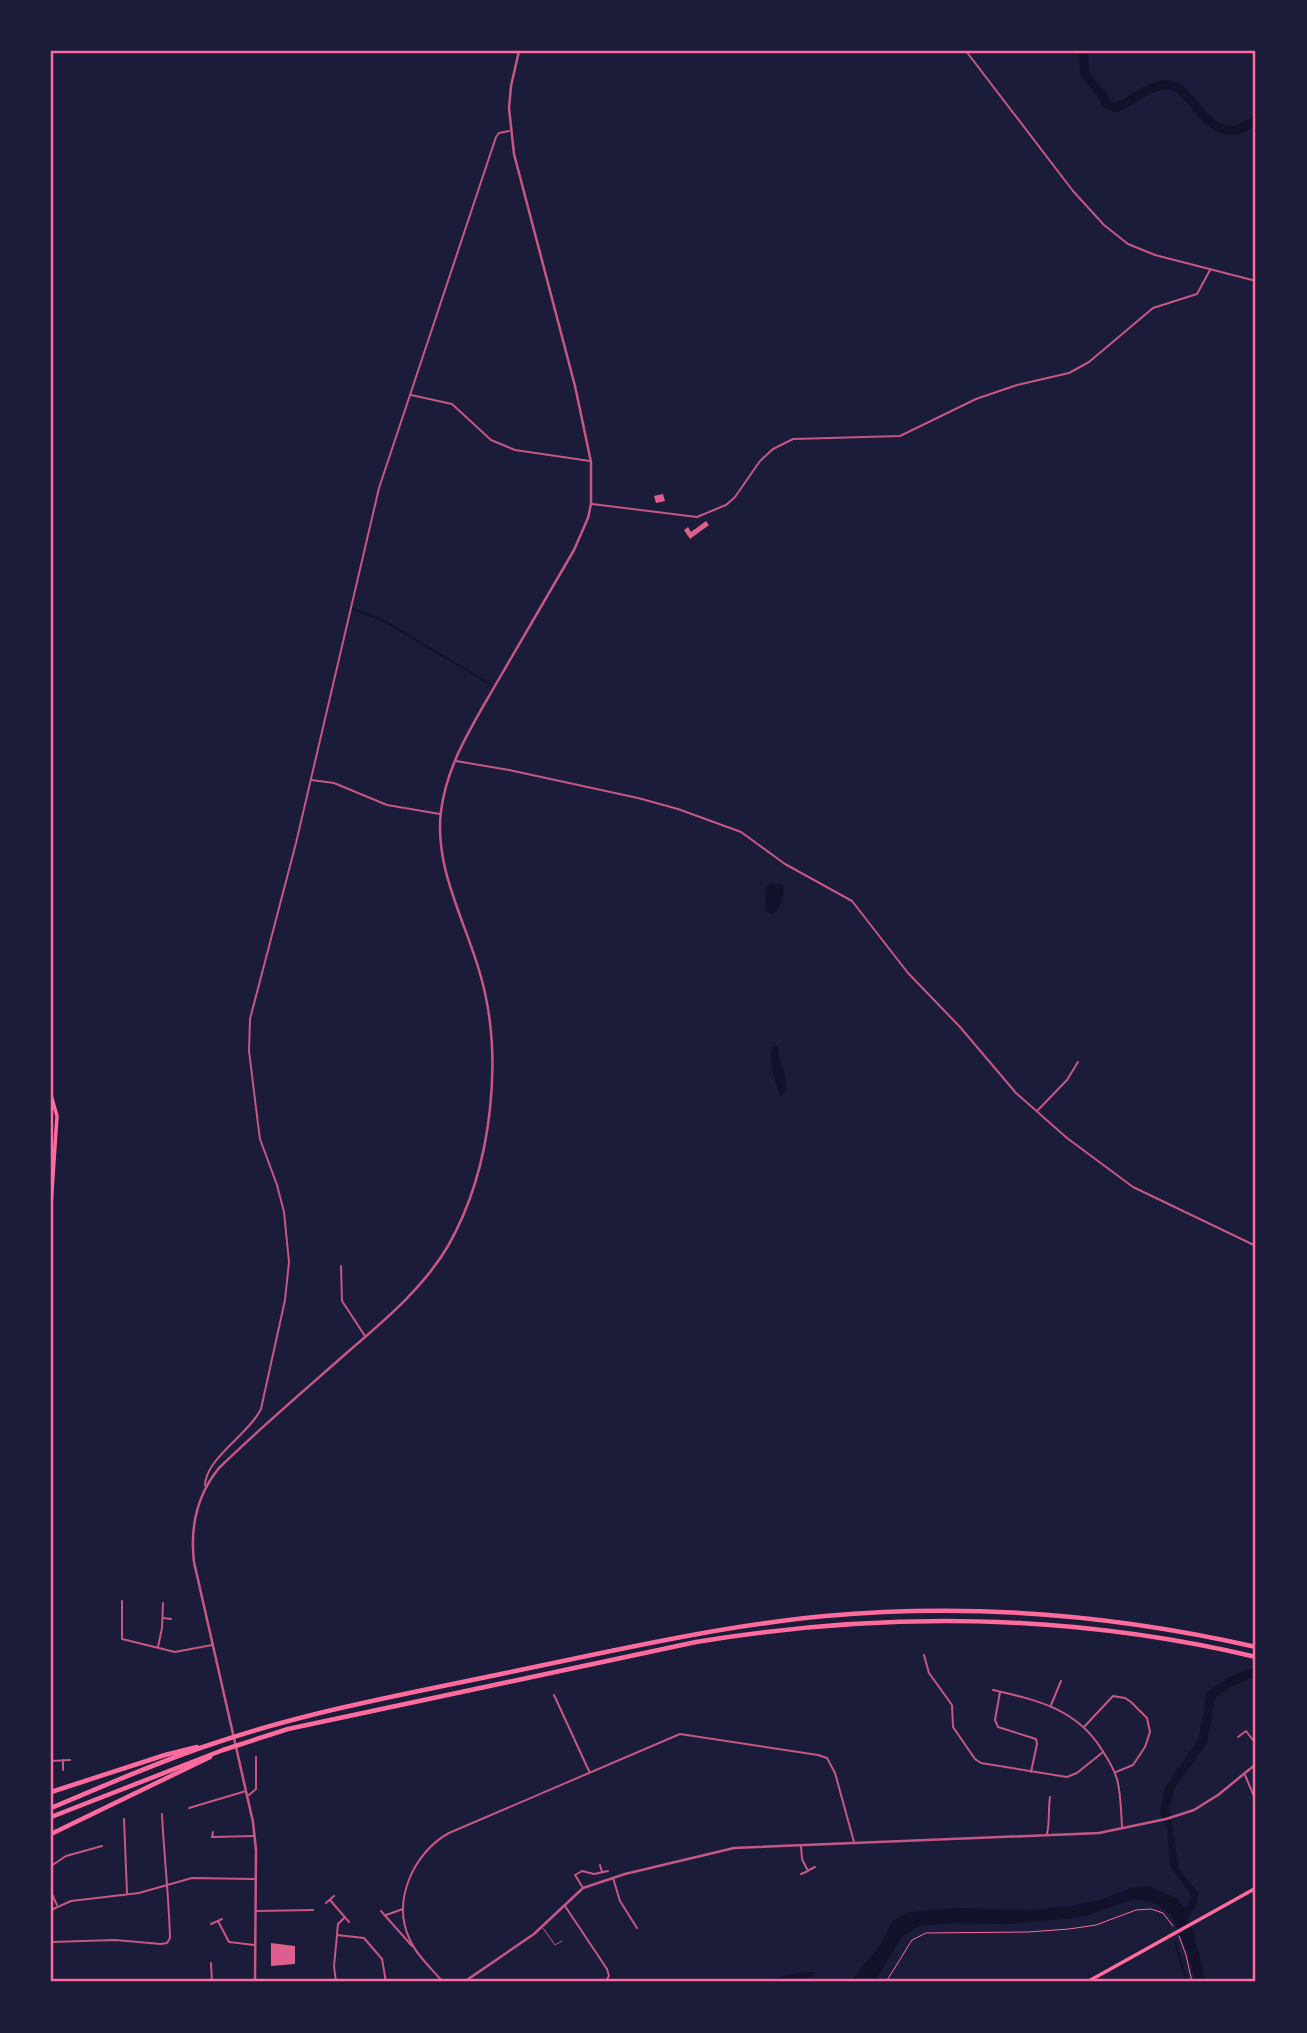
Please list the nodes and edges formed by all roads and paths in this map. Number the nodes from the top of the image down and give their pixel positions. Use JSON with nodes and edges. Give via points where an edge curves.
{"nodes":[{"id":1,"x":519,"y":51,"type":"edge"},
{"id":2,"x":967,"y":51,"type":"edge"},
{"id":3,"x":510,"y":131,"type":"junction"},
{"id":4,"x":1210,"y":270,"type":"junction"},
{"id":5,"x":1256,"y":281,"type":"edge"},
{"id":6,"x":411,"y":394,"type":"junction"},
{"id":7,"x":591,"y":462,"type":"junction"},
{"id":8,"x":591,"y":504,"type":"junction"},
{"id":9,"x":454,"y":761,"type":"junction"},
{"id":10,"x":310,"y":780,"type":"junction"},
{"id":11,"x":441,"y":814,"type":"junction"},
{"id":12,"x":1078,"y":1062,"type":"dead end"},
{"id":13,"x":51,"y":1095,"type":"edge"},
{"id":14,"x":1037,"y":1111,"type":"junction"},
{"id":15,"x":51,"y":1206,"type":"edge"},
{"id":16,"x":1256,"y":1246,"type":"edge"},
{"id":17,"x":341,"y":1266,"type":"dead end"},
{"id":18,"x":366,"y":1336,"type":"junction"},
{"id":19,"x":206,"y":1486,"type":"junction"},
{"id":20,"x":122,"y":1601,"type":"dead end"},
{"id":21,"x":163,"y":1603,"type":"dead end"},
{"id":22,"x":162,"y":1618,"type":"junction"},
{"id":23,"x":172,"y":1619,"type":"dead end"},
{"id":24,"x":213,"y":1645,"type":"junction"},
{"id":25,"x":1256,"y":1647,"type":"edge"},
{"id":26,"x":158,"y":1648,"type":"junction"},
{"id":27,"x":924,"y":1655,"type":"dead end"},
{"id":28,"x":1256,"y":1657,"type":"edge"},
{"id":29,"x":1061,"y":1681,"type":"dead end"},
{"id":30,"x":993,"y":1689,"type":"dead end"},
{"id":31,"x":1001,"y":1692,"type":"junction"},
{"id":32,"x":554,"y":1695,"type":"dead end"},
{"id":33,"x":1051,"y":1705,"type":"junction"},
{"id":34,"x":1084,"y":1727,"type":"junction"},
{"id":35,"x":1238,"y":1737,"type":"dead end"},
{"id":36,"x":213,"y":1743,"type":"junction"},
{"id":37,"x":1256,"y":1744,"type":"edge"},
{"id":38,"x":226,"y":1749,"type":"junction"},
{"id":39,"x":1104,"y":1752,"type":"junction"},
{"id":40,"x":256,"y":1757,"type":"dead end"},
{"id":41,"x":63,"y":1760,"type":"junction"},
{"id":42,"x":69,"y":1760,"type":"dead end"},
{"id":43,"x":51,"y":1761,"type":"edge"},
{"id":44,"x":1256,"y":1764,"type":"edge"},
{"id":45,"x":63,"y":1770,"type":"dead end"},
{"id":46,"x":589,"y":1772,"type":"junction"},
{"id":47,"x":1115,"y":1772,"type":"junction"},
{"id":48,"x":1031,"y":1773,"type":"junction"},
{"id":49,"x":1245,"y":1774,"type":"junction"},
{"id":50,"x":247,"y":1790,"type":"junction"},
{"id":51,"x":51,"y":1792,"type":"edge"},
{"id":52,"x":248,"y":1796,"type":"junction"},
{"id":53,"x":1050,"y":1797,"type":"dead end"},
{"id":54,"x":1256,"y":1801,"type":"edge"},
{"id":55,"x":51,"y":1808,"type":"edge"},
{"id":56,"x":189,"y":1808,"type":"dead end"},
{"id":57,"x":162,"y":1814,"type":"dead end"},
{"id":58,"x":51,"y":1817,"type":"edge"},
{"id":59,"x":124,"y":1819,"type":"dead end"},
{"id":60,"x":1123,"y":1828,"type":"junction"},
{"id":61,"x":213,"y":1832,"type":"dead end"},
{"id":62,"x":51,"y":1834,"type":"edge"},
{"id":63,"x":255,"y":1836,"type":"junction"},
{"id":64,"x":1047,"y":1836,"type":"junction"},
{"id":65,"x":854,"y":1843,"type":"junction"},
{"id":66,"x":801,"y":1845,"type":"junction"},
{"id":67,"x":102,"y":1846,"type":"dead end"},
{"id":68,"x":51,"y":1866,"type":"edge"},
{"id":69,"x":600,"y":1866,"type":"dead end"},
{"id":70,"x":815,"y":1867,"type":"dead end"},
{"id":71,"x":608,"y":1871,"type":"dead end"},
{"id":72,"x":808,"y":1871,"type":"junction"},
{"id":73,"x":603,"y":1873,"type":"junction"},
{"id":74,"x":801,"y":1874,"type":"dead end"},
{"id":75,"x":575,"y":1875,"type":"junction"},
{"id":76,"x":612,"y":1877,"type":"junction"},
{"id":77,"x":570,"y":1878,"type":"dead end"},
{"id":78,"x":256,"y":1879,"type":"junction"},
{"id":79,"x":168,"y":1884,"type":"junction"},
{"id":80,"x":583,"y":1888,"type":"junction"},
{"id":81,"x":1256,"y":1888,"type":"edge"},
{"id":82,"x":51,"y":1892,"type":"edge"},
{"id":83,"x":127,"y":1894,"type":"junction"},
{"id":84,"x":334,"y":1896,"type":"dead end"},
{"id":85,"x":330,"y":1900,"type":"junction"},
{"id":86,"x":326,"y":1903,"type":"dead end"},
{"id":87,"x":565,"y":1905,"type":"junction"},
{"id":88,"x":57,"y":1906,"type":"junction"},
{"id":89,"x":404,"y":1909,"type":"junction"},
{"id":90,"x":51,"y":1910,"type":"edge"},
{"id":91,"x":313,"y":1910,"type":"dead end"},
{"id":92,"x":255,"y":1911,"type":"junction"},
{"id":93,"x":382,"y":1911,"type":"dead end"},
{"id":94,"x":384,"y":1915,"type":"junction"},
{"id":95,"x":345,"y":1917,"type":"junction"},
{"id":96,"x":222,"y":1919,"type":"dead end"},
{"id":97,"x":218,"y":1921,"type":"junction"},
{"id":98,"x":349,"y":1922,"type":"dead end"},
{"id":99,"x":211,"y":1924,"type":"dead end"},
{"id":100,"x":542,"y":1926,"type":"junction"},
{"id":101,"x":1174,"y":1927,"type":"dead end"},
{"id":102,"x":637,"y":1928,"type":"dead end"},
{"id":103,"x":337,"y":1935,"type":"junction"},
{"id":104,"x":1180,"y":1938,"type":"dead end"},
{"id":105,"x":562,"y":1941,"type":"dead end"},
{"id":106,"x":51,"y":1942,"type":"edge"},
{"id":107,"x":255,"y":1945,"type":"junction"},
{"id":108,"x":418,"y":1952,"type":"junction"},
{"id":109,"x":211,"y":1963,"type":"dead end"},
{"id":110,"x":470,"y":1981,"type":"edge"},
{"id":111,"x":212,"y":1982,"type":"edge"},
{"id":112,"x":255,"y":1982,"type":"edge"},
{"id":113,"x":336,"y":1982,"type":"edge"},
{"id":114,"x":386,"y":1982,"type":"edge"},
{"id":115,"x":443,"y":1982,"type":"edge"},
{"id":116,"x":464,"y":1982,"type":"edge"},
{"id":117,"x":605,"y":1982,"type":"edge"},
{"id":118,"x":886,"y":1982,"type":"edge"},
{"id":119,"x":1087,"y":1982,"type":"edge"},
{"id":120,"x":1192,"y":1982,"type":"edge"}],
"edges":[{"from":1,"to":3,"type":"street","via":[[511,86]]},
{"from":2,"to":4,"type":"street","via":[[1104,225],[1128,244],[1155,256]]},
{"from":3,"to":6,"type":"street","via":[[496,137]]},
{"from":3,"to":7,"type":"street"},
{"from":4,"to":5,"type":"street"},
{"from":4,"to":8,"type":"street","via":[[1197,294],[1153,308],[1089,362],[1069,373],[976,400],[900,436],[793,439],[760,461],[726,505],[697,517]]},
{"from":6,"to":7,"type":"street","via":[[452,404],[491,440],[515,450]]},
{"from":6,"to":10,"type":"street","via":[[373,508]]},
{"from":7,"to":8,"type":"street"},
{"from":8,"to":9,"type":"street","via":[[575,550]]},
{"from":9,"to":11,"type":"street"},
{"from":9,"to":14,"type":"street","via":[[638,798],[741,832],[785,864],[852,901],[908,973]]},
{"from":10,"to":11,"type":"street","via":[[334,783],[387,805]]},
{"from":10,"to":19,"type":"street","via":[[248,1031],[260,1139],[284,1212],[289,1262],[285,1300],[261,1409],[212,1466]]},
{"from":11,"to":18,"type":"street","via":[[447,873],[487,1005],[491,1052],[488,1124],[473,1188],[448,1246],[414,1290]]},
{"from":12,"to":14,"type":"street"},
{"from":13,"to":15,"type":"main road","via":[[57,1116]]},
{"from":14,"to":16,"type":"street","via":[[1133,1187]]},
{"from":17,"to":18,"type":"street","via":[[342,1301]]},
{"from":18,"to":19,"type":"street","via":[[242,1446]]},
{"from":19,"to":24,"type":"street","via":[[197,1508],[193,1554]]},
{"from":20,"to":26,"type":"street","via":[[122,1639]]},
{"from":21,"to":22,"type":"street"},
{"from":22,"to":23,"type":"street"},
{"from":22,"to":26,"type":"street"},
{"from":24,"to":26,"type":"street","via":[[175,1652]]},
{"from":24,"to":50,"type":"street"},
{"from":25,"to":36,"type":"highway","via":[[1130,1624],[1041,1615],[925,1612],[824,1616],[665,1639],[330,1710]]},
{"from":27,"to":48,"type":"street","via":[[929,1673],[952,1705],[953,1727],[975,1759]]},
{"from":28,"to":38,"type":"highway","via":[[1157,1637],[1074,1627],[945,1620],[857,1622],[696,1642],[347,1715]]},
{"from":29,"to":33,"type":"street"},
{"from":30,"to":31,"type":"street"},
{"from":31,"to":33,"type":"street"},
{"from":31,"to":48,"type":"street","via":[[995,1720],[998,1727],[1031,1735],[1037,1741]]},
{"from":32,"to":46,"type":"street"},
{"from":33,"to":34,"type":"street"},
{"from":34,"to":39,"type":"street"},
{"from":34,"to":47,"type":"street","via":[[1113,1696],[1125,1698],[1147,1718],[1150,1732],[1145,1747],[1133,1765]]},
{"from":35,"to":37,"type":"street","via":[[1246,1731]]},
{"from":36,"to":51,"type":"highway"},
{"from":36,"to":55,"type":"highway"},
{"from":38,"to":58,"type":"highway"},
{"from":38,"to":62,"type":"highway"},
{"from":39,"to":47,"type":"street"},
{"from":39,"to":48,"type":"street","via":[[1067,1777]]},
{"from":40,"to":52,"type":"street","via":[[256,1789]]},
{"from":41,"to":42,"type":"street"},
{"from":41,"to":43,"type":"street"},
{"from":41,"to":45,"type":"street"},
{"from":44,"to":49,"type":"street"},
{"from":46,"to":65,"type":"street","via":[[680,1734],[818,1755],[833,1766]]},
{"from":46,"to":89,"type":"street","via":[[438,1839],[414,1868]]},
{"from":47,"to":60,"type":"street"},
{"from":49,"to":54,"type":"street"},
{"from":49,"to":60,"type":"street","via":[[1205,1804]]},
{"from":50,"to":52,"type":"street"},
{"from":50,"to":56,"type":"street"},
{"from":52,"to":63,"type":"street"},
{"from":53,"to":64,"type":"street"},
{"from":57,"to":79,"type":"street"},
{"from":59,"to":83,"type":"street"},
{"from":60,"to":64,"type":"street"},
{"from":61,"to":63,"type":"street","via":[[212,1838]]},
{"from":63,"to":78,"type":"street"},
{"from":64,"to":65,"type":"street"},
{"from":65,"to":66,"type":"street"},
{"from":66,"to":72,"type":"street"},
{"from":66,"to":76,"type":"street","via":[[734,1848]]},
{"from":67,"to":68,"type":"street","via":[[66,1856]]},
{"from":69,"to":73,"type":"street"},
{"from":70,"to":72,"type":"street"},
{"from":71,"to":73,"type":"street"},
{"from":72,"to":74,"type":"street"},
{"from":73,"to":75,"type":"street"},
{"from":75,"to":77,"type":"street"},
{"from":75,"to":80,"type":"street"},
{"from":76,"to":80,"type":"street"},
{"from":76,"to":102,"type":"street"},
{"from":78,"to":79,"type":"street","via":[[211,1877]]},
{"from":78,"to":92,"type":"street"},
{"from":79,"to":83,"type":"street"},
{"from":79,"to":106,"type":"street","via":[[170,1938],[164,1944]]},
{"from":80,"to":87,"type":"street"},
{"from":81,"to":119,"type":"main road"},
{"from":82,"to":88,"type":"street"},
{"from":83,"to":88,"type":"street"},
{"from":84,"to":85,"type":"street"},
{"from":85,"to":86,"type":"street"},
{"from":85,"to":95,"type":"street"},
{"from":87,"to":100,"type":"street"},
{"from":87,"to":117,"type":"street","via":[[605,1964],[609,1973]]},
{"from":88,"to":90,"type":"street"},
{"from":89,"to":94,"type":"street"},
{"from":89,"to":108,"type":"street","via":[[406,1931]]},
{"from":91,"to":92,"type":"street"},
{"from":92,"to":107,"type":"street"},
{"from":93,"to":94,"type":"street"},
{"from":94,"to":108,"type":"street"},
{"from":95,"to":98,"type":"street"},
{"from":95,"to":103,"type":"street","via":[[338,1924]]},
{"from":96,"to":97,"type":"street"},
{"from":97,"to":99,"type":"street"},
{"from":97,"to":107,"type":"street","via":[[229,1942]]},
{"from":100,"to":105,"type":"lane","via":[[555,1945]]},
{"from":100,"to":110,"type":"street"},
{"from":101,"to":118,"type":"path","via":[[1163,1913],[1151,1909],[1069,1929],[926,1933],[912,1940]]},
{"from":103,"to":113,"type":"street"},
{"from":103,"to":114,"type":"street","via":[[364,1938],[382,1959]]},
{"from":104,"to":120,"type":"path"},
{"from":107,"to":112,"type":"street"},
{"from":108,"to":115,"type":"street"},
{"from":109,"to":111,"type":"street"},
{"from":110,"to":116,"type":"street"}]}
